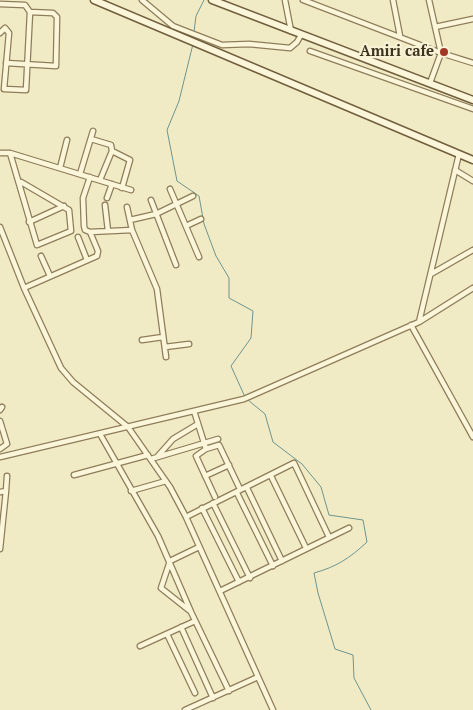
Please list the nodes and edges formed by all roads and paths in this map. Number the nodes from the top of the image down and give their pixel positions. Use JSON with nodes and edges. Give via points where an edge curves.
{"nodes":[{"id":1,"x":94,"y":0,"type":"edge"},
{"id":2,"x":142,"y":0,"type":"edge"},
{"id":3,"x":212,"y":0,"type":"edge"},
{"id":4,"x":286,"y":0,"type":"edge"},
{"id":5,"x":303,"y":0,"type":"edge"},
{"id":6,"x":317,"y":0,"type":"edge"},
{"id":7,"x":393,"y":0,"type":"edge"},
{"id":8,"x":429,"y":0,"type":"edge"},
{"id":9,"x":0,"y":4,"type":"edge"},
{"id":10,"x":317,"y":6,"type":"junction"},
{"id":11,"x":30,"y":12,"type":"junction"},
{"id":12,"x":473,"y":19,"type":"edge"},
{"id":13,"x":435,"y":27,"type":"junction"},
{"id":14,"x":172,"y":29,"type":"junction"},
{"id":15,"x":291,"y":31,"type":"junction"},
{"id":16,"x":0,"y":33,"type":"edge"},
{"id":17,"x":301,"y":35,"type":"junction"},
{"id":18,"x":400,"y":36,"type":"junction"},
{"id":19,"x":310,"y":50,"type":"dead end"},
{"id":20,"x":441,"y":53,"type":"junction"},
{"id":21,"x":473,"y":62,"type":"edge"},
{"id":22,"x":6,"y":63,"type":"junction"},
{"id":23,"x":26,"y":65,"type":"junction"},
{"id":24,"x":0,"y":74,"type":"edge"},
{"id":25,"x":4,"y":78,"type":"junction"},
{"id":26,"x":430,"y":83,"type":"junction"},
{"id":27,"x":452,"y":93,"type":"junction"},
{"id":28,"x":450,"y":100,"type":"junction"},
{"id":29,"x":473,"y":100,"type":"edge"},
{"id":30,"x":473,"y":109,"type":"edge"},
{"id":31,"x":93,"y":131,"type":"dead end"},
{"id":32,"x":91,"y":139,"type":"junction"},
{"id":33,"x":67,"y":140,"type":"dead end"},
{"id":34,"x":112,"y":151,"type":"junction"},
{"id":35,"x":0,"y":153,"type":"edge"},
{"id":36,"x":10,"y":153,"type":"junction"},
{"id":37,"x":459,"y":154,"type":"junction"},
{"id":38,"x":473,"y":160,"type":"edge"},
{"id":39,"x":60,"y":168,"type":"junction"},
{"id":40,"x":455,"y":170,"type":"junction"},
{"id":41,"x":80,"y":174,"type":"junction"},
{"id":42,"x":90,"y":177,"type":"junction"},
{"id":43,"x":100,"y":180,"type":"junction"},
{"id":44,"x":473,"y":181,"type":"edge"},
{"id":45,"x":20,"y":182,"type":"junction"},
{"id":46,"x":112,"y":184,"type":"junction"},
{"id":47,"x":122,"y":188,"type":"junction"},
{"id":48,"x":170,"y":189,"type":"dead end"},
{"id":49,"x":131,"y":190,"type":"dead end"},
{"id":50,"x":193,"y":196,"type":"dead end"},
{"id":51,"x":108,"y":198,"type":"dead end"},
{"id":52,"x":151,"y":200,"type":"dead end"},
{"id":53,"x":105,"y":205,"type":"dead end"},
{"id":54,"x":177,"y":205,"type":"junction"},
{"id":55,"x":64,"y":206,"type":"junction"},
{"id":56,"x":127,"y":207,"type":"dead end"},
{"id":57,"x":156,"y":214,"type":"junction"},
{"id":58,"x":201,"y":219,"type":"dead end"},
{"id":59,"x":130,"y":220,"type":"junction"},
{"id":60,"x":29,"y":222,"type":"junction"},
{"id":61,"x":186,"y":226,"type":"junction"},
{"id":62,"x":0,"y":227,"type":"edge"},
{"id":63,"x":132,"y":230,"type":"junction"},
{"id":64,"x":108,"y":231,"type":"junction"},
{"id":65,"x":90,"y":232,"type":"junction"},
{"id":66,"x":78,"y":237,"type":"dead end"},
{"id":67,"x":473,"y":250,"type":"edge"},
{"id":68,"x":41,"y":256,"type":"dead end"},
{"id":69,"x":199,"y":257,"type":"dead end"},
{"id":70,"x":88,"y":260,"type":"junction"},
{"id":71,"x":176,"y":265,"type":"dead end"},
{"id":72,"x":431,"y":274,"type":"junction"},
{"id":73,"x":50,"y":276,"type":"junction"},
{"id":74,"x":24,"y":288,"type":"junction"},
{"id":75,"x":473,"y":288,"type":"edge"},
{"id":76,"x":419,"y":322,"type":"junction"},
{"id":77,"x":411,"y":325,"type":"junction"},
{"id":78,"x":163,"y":337,"type":"junction"},
{"id":79,"x":142,"y":340,"type":"dead end"},
{"id":80,"x":189,"y":344,"type":"dead end"},
{"id":81,"x":165,"y":347,"type":"junction"},
{"id":82,"x":166,"y":357,"type":"dead end"},
{"id":83,"x":194,"y":411,"type":"junction"},
{"id":84,"x":0,"y":421,"type":"edge"},
{"id":85,"x":198,"y":424,"type":"junction"},
{"id":86,"x":128,"y":427,"type":"junction"},
{"id":87,"x":100,"y":434,"type":"junction"},
{"id":88,"x":473,"y":437,"type":"edge"},
{"id":89,"x":218,"y":439,"type":"dead end"},
{"id":90,"x":7,"y":444,"type":"junction"},
{"id":91,"x":204,"y":444,"type":"junction"},
{"id":92,"x":206,"y":449,"type":"junction"},
{"id":93,"x":0,"y":450,"type":"edge"},
{"id":94,"x":2,"y":457,"type":"edge"},
{"id":95,"x":152,"y":457,"type":"junction"},
{"id":96,"x":118,"y":463,"type":"junction"},
{"id":97,"x":229,"y":465,"type":"junction"},
{"id":98,"x":74,"y":475,"type":"dead end"},
{"id":99,"x":7,"y":476,"type":"dead end"},
{"id":100,"x":205,"y":476,"type":"junction"},
{"id":101,"x":272,"y":476,"type":"junction"},
{"id":102,"x":166,"y":481,"type":"junction"},
{"id":103,"x":239,"y":487,"type":"dead end"},
{"id":104,"x":247,"y":488,"type":"junction"},
{"id":105,"x":6,"y":490,"type":"junction"},
{"id":106,"x":131,"y":491,"type":"junction"},
{"id":107,"x":0,"y":492,"type":"edge"},
{"id":108,"x":237,"y":493,"type":"junction"},
{"id":109,"x":215,"y":497,"type":"dead end"},
{"id":110,"x":213,"y":503,"type":"junction"},
{"id":111,"x":202,"y":508,"type":"junction"},
{"id":112,"x":2,"y":517,"type":"edge"},
{"id":113,"x":186,"y":517,"type":"junction"},
{"id":114,"x":265,"y":525,"type":"junction"},
{"id":115,"x":349,"y":528,"type":"dead end"},
{"id":116,"x":255,"y":530,"type":"junction"},
{"id":117,"x":329,"y":537,"type":"junction"},
{"id":118,"x":231,"y":541,"type":"junction"},
{"id":119,"x":0,"y":546,"type":"edge"},
{"id":120,"x":221,"y":546,"type":"junction"},
{"id":121,"x":198,"y":547,"type":"junction"},
{"id":122,"x":306,"y":548,"type":"junction"},
{"id":123,"x":170,"y":561,"type":"junction"},
{"id":124,"x":282,"y":561,"type":"junction"},
{"id":125,"x":273,"y":566,"type":"junction"},
{"id":126,"x":250,"y":578,"type":"junction"},
{"id":127,"x":239,"y":582,"type":"junction"},
{"id":128,"x":220,"y":591,"type":"junction"},
{"id":129,"x":191,"y":612,"type":"junction"},
{"id":130,"x":196,"y":622,"type":"junction"},
{"id":131,"x":181,"y":627,"type":"junction"},
{"id":132,"x":167,"y":634,"type":"junction"},
{"id":133,"x":140,"y":646,"type":"dead end"},
{"id":134,"x":258,"y":677,"type":"junction"},
{"id":135,"x":229,"y":691,"type":"junction"},
{"id":136,"x":195,"y":694,"type":"dead end"},
{"id":137,"x":213,"y":698,"type":"junction"},
{"id":138,"x":185,"y":710,"type":"edge"},
{"id":139,"x":273,"y":710,"type":"edge"}],
"edges":[{"from":1,"to":14,"type":"street"},
{"from":2,"to":14,"type":"street"},
{"from":3,"to":15,"type":"street"},
{"from":4,"to":15,"type":"street"},
{"from":5,"to":10,"type":"street"},
{"from":6,"to":10,"type":"street"},
{"from":7,"to":18,"type":"street"},
{"from":8,"to":13,"type":"street"},
{"from":9,"to":11,"type":"street","via":[[25,5]]},
{"from":10,"to":18,"type":"street"},
{"from":11,"to":23,"type":"street"},
{"from":11,"to":23,"type":"street","via":[[53,13],[57,17],[56,66]]},
{"from":12,"to":13,"type":"street"},
{"from":13,"to":20,"type":"street"},
{"from":14,"to":17,"type":"street","via":[[222,45],[290,48]]},
{"from":14,"to":37,"type":"street"},
{"from":15,"to":17,"type":"street"},
{"from":16,"to":22,"type":"street","via":[[4,28],[9,34]]},
{"from":17,"to":26,"type":"street"},
{"from":18,"to":20,"type":"street"},
{"from":19,"to":28,"type":"street"},
{"from":20,"to":21,"type":"street"},
{"from":20,"to":26,"type":"street"},
{"from":22,"to":23,"type":"street"},
{"from":22,"to":25,"type":"street"},
{"from":23,"to":25,"type":"street","via":[[26,90],[4,88]]},
{"from":24,"to":25,"type":"street"},
{"from":26,"to":27,"type":"street"},
{"from":27,"to":28,"type":"street"},
{"from":27,"to":29,"type":"street"},
{"from":28,"to":30,"type":"street"},
{"from":31,"to":32,"type":"street"},
{"from":32,"to":34,"type":"street","via":[[111,145]]},
{"from":32,"to":41,"type":"street"},
{"from":33,"to":39,"type":"street"},
{"from":34,"to":43,"type":"street"},
{"from":34,"to":47,"type":"street","via":[[130,160]]},
{"from":35,"to":36,"type":"street"},
{"from":36,"to":39,"type":"street"},
{"from":36,"to":45,"type":"street"},
{"from":37,"to":38,"type":"street"},
{"from":37,"to":40,"type":"street"},
{"from":39,"to":41,"type":"street"},
{"from":40,"to":44,"type":"street"},
{"from":40,"to":72,"type":"street"},
{"from":41,"to":42,"type":"street"},
{"from":42,"to":43,"type":"street"},
{"from":42,"to":65,"type":"street","via":[[83,198],[84,226]]},
{"from":43,"to":46,"type":"street"},
{"from":45,"to":55,"type":"street"},
{"from":45,"to":60,"type":"street"},
{"from":46,"to":47,"type":"street"},
{"from":46,"to":51,"type":"street"},
{"from":47,"to":49,"type":"street"},
{"from":48,"to":54,"type":"street"},
{"from":50,"to":54,"type":"street"},
{"from":52,"to":57,"type":"street"},
{"from":53,"to":64,"type":"street"},
{"from":54,"to":57,"type":"street"},
{"from":54,"to":61,"type":"street"},
{"from":55,"to":60,"type":"street"},
{"from":55,"to":60,"type":"street","via":[[68,210],[71,231],[37,245]]},
{"from":56,"to":59,"type":"street"},
{"from":57,"to":59,"type":"street"},
{"from":57,"to":71,"type":"street"},
{"from":58,"to":61,"type":"street"},
{"from":59,"to":63,"type":"street"},
{"from":61,"to":69,"type":"street"},
{"from":62,"to":74,"type":"street"},
{"from":63,"to":64,"type":"street"},
{"from":63,"to":78,"type":"street","via":[[156,284]]},
{"from":64,"to":65,"type":"street"},
{"from":65,"to":70,"type":"street","via":[[98,251],[97,256]]},
{"from":66,"to":70,"type":"street"},
{"from":67,"to":72,"type":"street"},
{"from":68,"to":73,"type":"street"},
{"from":70,"to":73,"type":"street"},
{"from":72,"to":76,"type":"street"},
{"from":73,"to":74,"type":"street"},
{"from":74,"to":86,"type":"street","via":[[61,368],[73,382]]},
{"from":75,"to":76,"type":"street"},
{"from":76,"to":77,"type":"street"},
{"from":77,"to":83,"type":"street","via":[[246,398]]},
{"from":77,"to":88,"type":"street"},
{"from":78,"to":79,"type":"street"},
{"from":78,"to":81,"type":"street"},
{"from":80,"to":81,"type":"street"},
{"from":81,"to":82,"type":"street"},
{"from":83,"to":85,"type":"street"},
{"from":83,"to":86,"type":"street"},
{"from":84,"to":90,"type":"street"},
{"from":85,"to":91,"type":"street"},
{"from":85,"to":95,"type":"street"},
{"from":86,"to":87,"type":"street"},
{"from":86,"to":95,"type":"street"},
{"from":87,"to":94,"type":"street"},
{"from":87,"to":96,"type":"street"},
{"from":89,"to":91,"type":"street"},
{"from":90,"to":93,"type":"street"},
{"from":90,"to":94,"type":"street"},
{"from":91,"to":92,"type":"street"},
{"from":91,"to":95,"type":"street"},
{"from":92,"to":97,"type":"street","via":[[219,445]]},
{"from":92,"to":100,"type":"street","via":[[196,455]]},
{"from":93,"to":94,"type":"street"},
{"from":95,"to":96,"type":"street"},
{"from":95,"to":102,"type":"street"},
{"from":96,"to":98,"type":"street"},
{"from":96,"to":106,"type":"street"},
{"from":97,"to":100,"type":"street"},
{"from":97,"to":103,"type":"street"},
{"from":99,"to":105,"type":"street"},
{"from":100,"to":109,"type":"street"},
{"from":101,"to":104,"type":"street"},
{"from":101,"to":117,"type":"street","via":[[294,463]]},
{"from":101,"to":122,"type":"street"},
{"from":102,"to":106,"type":"street"},
{"from":102,"to":113,"type":"street"},
{"from":104,"to":108,"type":"street"},
{"from":104,"to":114,"type":"street"},
{"from":105,"to":107,"type":"street"},
{"from":105,"to":112,"type":"street"},
{"from":106,"to":123,"type":"street"},
{"from":108,"to":110,"type":"street"},
{"from":108,"to":116,"type":"street"},
{"from":110,"to":111,"type":"street"},
{"from":110,"to":118,"type":"street"},
{"from":111,"to":113,"type":"street"},
{"from":111,"to":120,"type":"street"},
{"from":112,"to":119,"type":"street"},
{"from":113,"to":121,"type":"street"},
{"from":114,"to":116,"type":"street"},
{"from":114,"to":124,"type":"street"},
{"from":115,"to":117,"type":"street"},
{"from":116,"to":125,"type":"street"},
{"from":117,"to":122,"type":"street"},
{"from":118,"to":120,"type":"street"},
{"from":118,"to":126,"type":"street"},
{"from":120,"to":127,"type":"street"},
{"from":121,"to":123,"type":"street"},
{"from":121,"to":128,"type":"street"},
{"from":122,"to":124,"type":"street"},
{"from":123,"to":129,"type":"street"},
{"from":123,"to":129,"type":"street","via":[[161,588]]},
{"from":124,"to":125,"type":"street"},
{"from":125,"to":126,"type":"street"},
{"from":126,"to":127,"type":"street"},
{"from":127,"to":128,"type":"street"},
{"from":128,"to":134,"type":"street"},
{"from":129,"to":130,"type":"street"},
{"from":130,"to":131,"type":"street"},
{"from":130,"to":135,"type":"street"},
{"from":131,"to":132,"type":"street"},
{"from":131,"to":137,"type":"street"},
{"from":132,"to":133,"type":"street"},
{"from":132,"to":136,"type":"street"},
{"from":134,"to":135,"type":"street"},
{"from":134,"to":139,"type":"street"},
{"from":135,"to":137,"type":"street"},
{"from":137,"to":138,"type":"street"}]}
